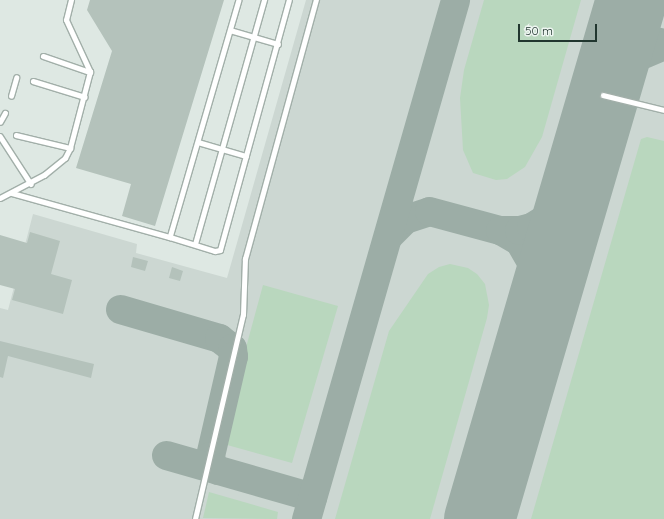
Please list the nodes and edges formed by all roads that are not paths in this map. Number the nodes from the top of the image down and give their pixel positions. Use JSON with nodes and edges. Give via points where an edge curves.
{"nodes":[{"id":1,"x":71,"y":0,"type":"edge"},
{"id":2,"x":239,"y":0,"type":"edge"},
{"id":3,"x":264,"y":0,"type":"edge"},
{"id":4,"x":289,"y":0,"type":"edge"},
{"id":5,"x":316,"y":0,"type":"edge"},
{"id":6,"x":230,"y":30,"type":"junction"},
{"id":7,"x":254,"y":37,"type":"junction"},
{"id":8,"x":278,"y":44,"type":"junction"},
{"id":9,"x":43,"y":56,"type":"dead end"},
{"id":10,"x":90,"y":72,"type":"junction"},
{"id":11,"x":16,"y":78,"type":"dead end"},
{"id":12,"x":33,"y":81,"type":"dead end"},
{"id":13,"x":603,"y":95,"type":"dead end"},
{"id":14,"x":11,"y":96,"type":"dead end"},
{"id":15,"x":85,"y":97,"type":"junction"},
{"id":16,"x":664,"y":110,"type":"edge"},
{"id":17,"x":4,"y":113,"type":"dead end"},
{"id":18,"x":0,"y":122,"type":"edge"},
{"id":19,"x":16,"y":135,"type":"dead end"},
{"id":20,"x":0,"y":136,"type":"edge"},
{"id":21,"x":198,"y":142,"type":"junction"},
{"id":22,"x":70,"y":148,"type":"junction"},
{"id":23,"x":222,"y":149,"type":"junction"},
{"id":24,"x":246,"y":156,"type":"junction"},
{"id":25,"x":31,"y":184,"type":"junction"},
{"id":26,"x":12,"y":193,"type":"junction"},
{"id":27,"x":0,"y":198,"type":"edge"},
{"id":28,"x":170,"y":237,"type":"junction"},
{"id":29,"x":195,"y":244,"type":"junction"},
{"id":30,"x":195,"y":519,"type":"edge"}],
"edges":[{"from":1,"to":10,"type":"lane","via":[[66,20]]},
{"from":2,"to":6,"type":"lane"},
{"from":3,"to":7,"type":"lane"},
{"from":4,"to":8,"type":"lane"},
{"from":5,"to":30,"type":"lane","via":[[245,259],[243,315]]},
{"from":6,"to":7,"type":"lane"},
{"from":6,"to":21,"type":"lane"},
{"from":7,"to":8,"type":"lane"},
{"from":7,"to":23,"type":"lane"},
{"from":8,"to":24,"type":"lane"},
{"from":9,"to":10,"type":"lane"},
{"from":10,"to":15,"type":"lane"},
{"from":11,"to":14,"type":"lane"},
{"from":12,"to":15,"type":"lane"},
{"from":13,"to":16,"type":"lane"},
{"from":15,"to":22,"type":"lane"},
{"from":17,"to":18,"type":"lane"},
{"from":19,"to":22,"type":"lane"},
{"from":20,"to":25,"type":"lane"},
{"from":21,"to":23,"type":"lane"},
{"from":21,"to":28,"type":"lane"},
{"from":22,"to":25,"type":"lane","via":[[54,167]]},
{"from":23,"to":24,"type":"lane"},
{"from":23,"to":29,"type":"lane"},
{"from":24,"to":29,"type":"lane","via":[[220,250],[214,251]]},
{"from":25,"to":26,"type":"lane"},
{"from":26,"to":27,"type":"lane"},
{"from":26,"to":28,"type":"lane"},
{"from":28,"to":29,"type":"lane"}]}
